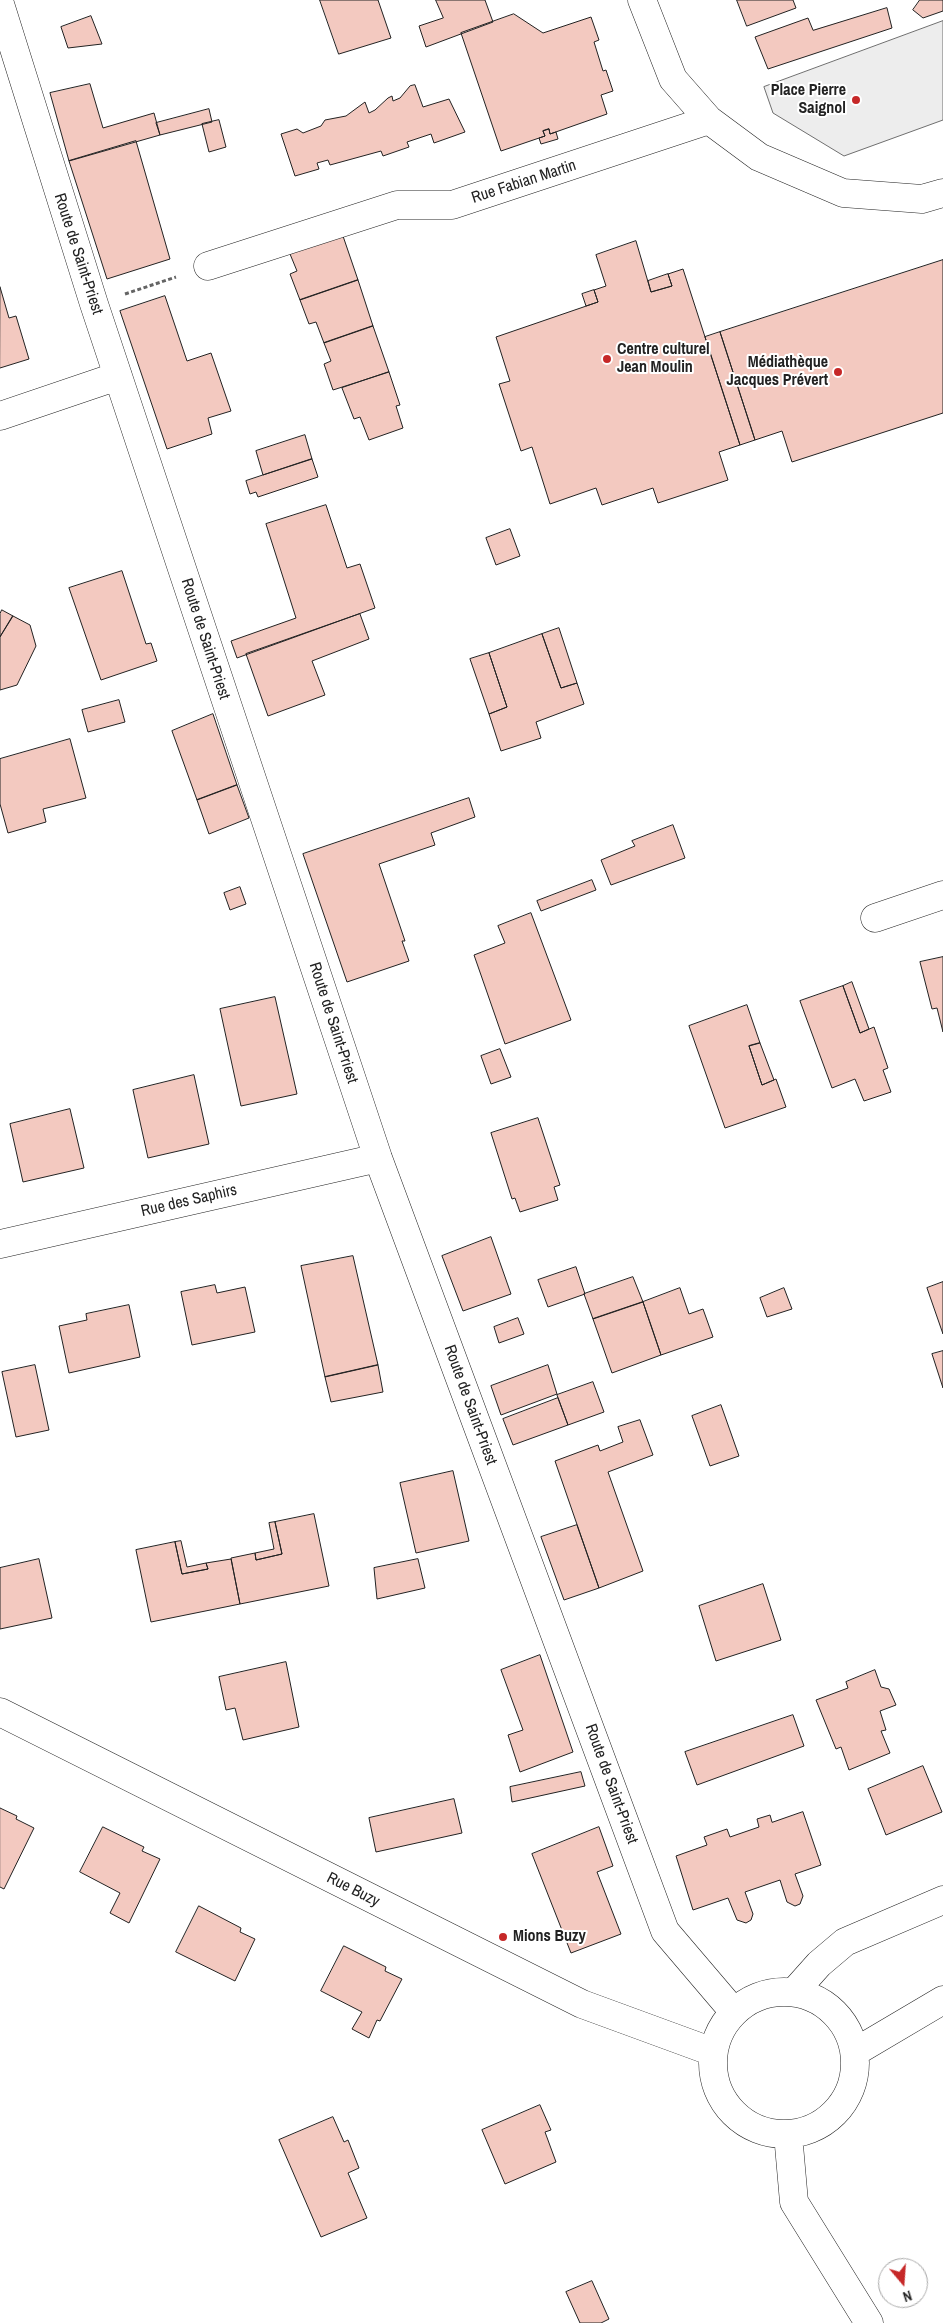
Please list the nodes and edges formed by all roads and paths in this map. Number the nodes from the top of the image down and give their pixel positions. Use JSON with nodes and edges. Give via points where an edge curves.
{"nodes":[{"id":1,"x":642,"y":0,"type":"edge"},
{"id":2,"x":0,"y":4,"type":"edge"},
{"id":3,"x":709,"y":120,"type":"junction"},
{"id":4,"x":943,"y":193,"type":"edge"},
{"id":5,"x":208,"y":266,"type":"joint"},
{"id":6,"x":94,"y":304,"type":"junction"},
{"id":7,"x":118,"y":376,"type":"junction"},
{"id":8,"x":0,"y":416,"type":"edge"},
{"id":9,"x":943,"y":895,"type":"edge"},
{"id":10,"x":875,"y":918,"type":"dead end"},
{"id":11,"x":378,"y":1158,"type":"junction"},
{"id":12,"x":0,"y":1244,"type":"edge"},
{"id":13,"x":0,"y":1712,"type":"edge"},
{"id":14,"x":943,"y":1900,"type":"edge"},
{"id":15,"x":794,"y":1992,"type":"junction"},
{"id":16,"x":943,"y":2000,"type":"edge"},
{"id":17,"x":734,"y":2012,"type":"junction"},
{"id":18,"x":713,"y":2052,"type":"junction"},
{"id":19,"x":855,"y":2052,"type":"junction"},
{"id":20,"x":788,"y":2134,"type":"junction"},
{"id":21,"x":870,"y":2323,"type":"edge"}],
"edges":[{"from":1,"to":3,"type":"street","via":[[673,79]]},
{"from":2,"to":6,"type":"street","name":"Route de Saint-Priest"},
{"from":3,"to":4,"type":"street","via":[[759,157],[842,193],[922,199]]},
{"from":3,"to":5,"type":"street","name":"Rue Fabian Martin","via":[[452,205],[397,205]]},
{"from":5,"to":6,"type":"path"},
{"from":6,"to":7,"type":"street","name":"Route de Saint-Priest"},
{"from":7,"to":8,"type":"street"},
{"from":7,"to":11,"type":"street","name":"Route de Saint-Priest"},
{"from":9,"to":10,"type":"street"},
{"from":11,"to":12,"type":"street","name":"Rue des Saphirs"},
{"from":11,"to":17,"type":"street","name":"Route de Saint-Priest","via":[[665,1931]]},
{"from":13,"to":18,"type":"street","name":"Rue Buzy","via":[[582,2004]]},
{"from":14,"to":15,"type":"street","via":[[845,1942]]},
{"from":15,"to":17,"type":"street","via":[[772,1992],[752,1999]]},
{"from":15,"to":19,"type":"street","via":[[816,1999],[835,2012],[848,2030]]},
{"from":16,"to":19,"type":"street"},
{"from":17,"to":18,"type":"street","via":[[720,2030]]},
{"from":18,"to":20,"type":"street","via":[[713,2074],[719,2094],[731,2111],[748,2124],[767,2132]]},
{"from":19,"to":20,"type":"street","via":[[854,2076],[846,2098],[831,2116],[811,2129]]},
{"from":20,"to":21,"type":"street","via":[[794,2202]]}]}
